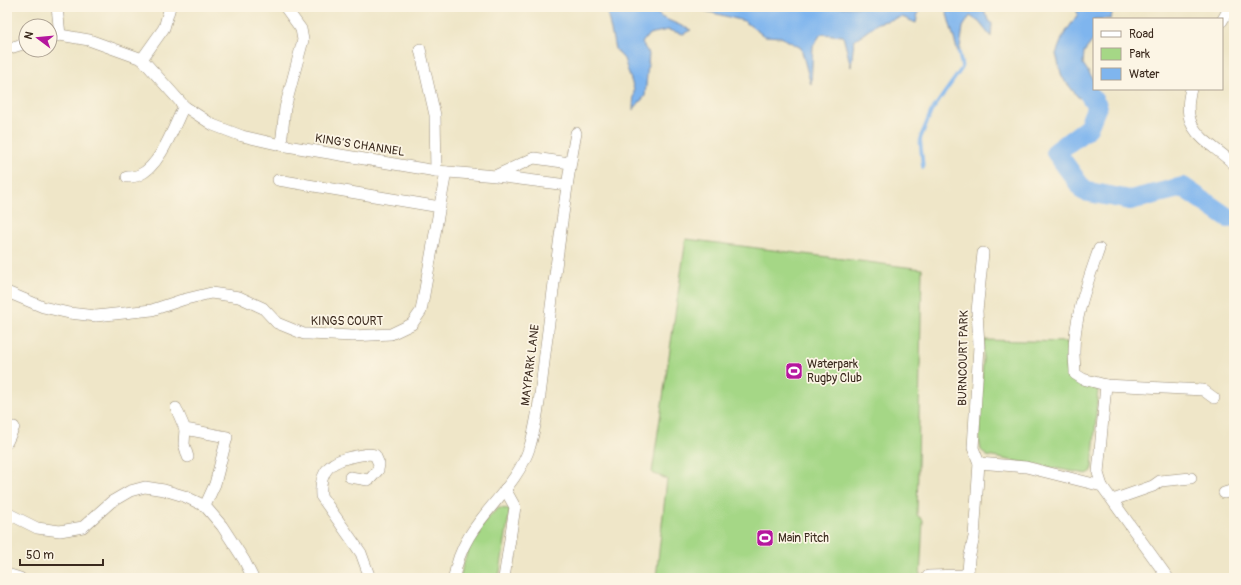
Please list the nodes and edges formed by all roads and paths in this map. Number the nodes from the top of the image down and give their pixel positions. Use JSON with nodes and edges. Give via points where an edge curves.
{"nodes":[{"id":1,"x":57,"y":7,"type":"edge"},
{"id":2,"x":170,"y":7,"type":"edge"},
{"id":3,"x":285,"y":7,"type":"edge"},
{"id":4,"x":1230,"y":7,"type":"edge"},
{"id":5,"x":56,"y":18,"type":"edge"},
{"id":6,"x":1223,"y":19,"type":"edge"},
{"id":7,"x":58,"y":36,"type":"edge"},
{"id":8,"x":18,"y":45,"type":"edge"},
{"id":9,"x":7,"y":49,"type":"edge"},
{"id":10,"x":420,"y":49,"type":"dead end"},
{"id":11,"x":142,"y":59,"type":"junction"},
{"id":12,"x":1191,"y":90,"type":"edge"},
{"id":13,"x":184,"y":106,"type":"junction"},
{"id":14,"x":576,"y":133,"type":"dead end"},
{"id":15,"x":281,"y":145,"type":"junction"},
{"id":16,"x":570,"y":163,"type":"junction"},
{"id":17,"x":1234,"y":164,"type":"edge"},
{"id":18,"x":441,"y":171,"type":"junction"},
{"id":19,"x":496,"y":176,"type":"junction"},
{"id":20,"x":127,"y":177,"type":"dead end"},
{"id":21,"x":278,"y":180,"type":"dead end"},
{"id":22,"x":567,"y":185,"type":"junction"},
{"id":23,"x":440,"y":206,"type":"junction"},
{"id":24,"x":1099,"y":249,"type":"dead end"},
{"id":25,"x":983,"y":253,"type":"dead end"},
{"id":26,"x":7,"y":292,"type":"edge"},
{"id":27,"x":1106,"y":385,"type":"junction"},
{"id":28,"x":1214,"y":398,"type":"dead end"},
{"id":29,"x":176,"y":408,"type":"dead end"},
{"id":30,"x":14,"y":427,"type":"dead end"},
{"id":31,"x":185,"y":429,"type":"junction"},
{"id":32,"x":7,"y":442,"type":"edge"},
{"id":33,"x":188,"y":458,"type":"dead end"},
{"id":34,"x":979,"y":462,"type":"junction"},
{"id":35,"x":350,"y":477,"type":"dead end"},
{"id":36,"x":1191,"y":478,"type":"dead end"},
{"id":37,"x":1102,"y":486,"type":"junction"},
{"id":38,"x":505,"y":489,"type":"junction"},
{"id":39,"x":1112,"y":500,"type":"junction"},
{"id":40,"x":205,"y":506,"type":"junction"},
{"id":41,"x":7,"y":513,"type":"edge"},
{"id":42,"x":7,"y":574,"type":"edge"},
{"id":43,"x":928,"y":576,"type":"dead end"},
{"id":44,"x":20,"y":578,"type":"edge"},
{"id":45,"x":253,"y":578,"type":"edge"},
{"id":46,"x":370,"y":578,"type":"edge"},
{"id":47,"x":454,"y":578,"type":"edge"},
{"id":48,"x":504,"y":578,"type":"edge"},
{"id":49,"x":1168,"y":578,"type":"edge"}],
"edges":[{"from":1,"to":5,"type":"street"},
{"from":2,"to":11,"type":"street","via":[[164,28]]},
{"from":3,"to":15,"type":"street","via":[[301,29],[303,40],[285,108]]},
{"from":4,"to":6,"type":"street"},
{"from":7,"to":11,"type":"street","name":"KING'S CHANNEL","via":[[90,40]]},
{"from":8,"to":9,"type":"street"},
{"from":10,"to":18,"type":"street","via":[[435,115]]},
{"from":11,"to":13,"type":"street","name":"KING'S CHANNEL"},
{"from":12,"to":17,"type":"street","via":[[1188,104],[1190,123],[1194,130]]},
{"from":13,"to":15,"type":"street","name":"KING'S CHANNEL","via":[[213,125],[242,136]]},
{"from":13,"to":20,"type":"street","via":[[161,153],[150,168],[140,175]]},
{"from":14,"to":16,"type":"street","name":"MAYPARK LANE"},
{"from":15,"to":18,"type":"street","name":"KING'S CHANNEL"},
{"from":16,"to":19,"type":"street","name":"KING'S CHANNEL","via":[[534,158]]},
{"from":16,"to":22,"type":"street","name":"MAYPARK LANE"},
{"from":18,"to":19,"type":"street","name":"KING'S CHANNEL"},
{"from":18,"to":23,"type":"street","name":"KINGS COURT"},
{"from":19,"to":22,"type":"street","name":"KING'S CHANNEL"},
{"from":21,"to":23,"type":"street"},
{"from":22,"to":38,"type":"street","name":"MAYPARK LANE","via":[[534,426],[524,460],[514,479]]},
{"from":23,"to":26,"type":"street","name":"KINGS COURT","via":[[421,312],[412,324],[391,334],[304,334],[277,323],[263,308],[239,297],[211,293],[152,310],[96,316],[43,307]]},
{"from":24,"to":27,"type":"street","via":[[1087,283],[1078,322],[1074,351],[1075,374],[1083,379]]},
{"from":25,"to":34,"type":"street","name":"BURNCOURT PARK","via":[[977,311],[979,346],[973,448]]},
{"from":27,"to":28,"type":"street","via":[[1203,390]]},
{"from":27,"to":37,"type":"street","via":[[1098,473]]},
{"from":29,"to":31,"type":"street"},
{"from":30,"to":32,"type":"street"},
{"from":31,"to":33,"type":"street","via":[[184,444]]},
{"from":31,"to":40,"type":"street","via":[[227,437],[215,484]]},
{"from":34,"to":37,"type":"street","via":[[1026,467]]},
{"from":34,"to":43,"type":"street","via":[[974,537],[968,572],[962,575]]},
{"from":35,"to":46,"type":"street","via":[[368,480],[371,478],[378,470],[379,464],[374,455],[369,453],[351,457],[331,465],[321,479],[320,488],[321,496],[361,554]]},
{"from":36,"to":39,"type":"street","via":[[1160,480],[1153,486]]},
{"from":37,"to":39,"type":"street"},
{"from":38,"to":47,"type":"street","name":"MAYPARK LANE","via":[[472,531],[460,554]]},
{"from":38,"to":48,"type":"street","via":[[516,507]]},
{"from":39,"to":49,"type":"street"},
{"from":40,"to":41,"type":"street","via":[[184,496],[145,487],[120,496],[83,527],[60,532],[37,528]]},
{"from":40,"to":45,"type":"street","via":[[223,528]]},
{"from":42,"to":44,"type":"street"}]}
